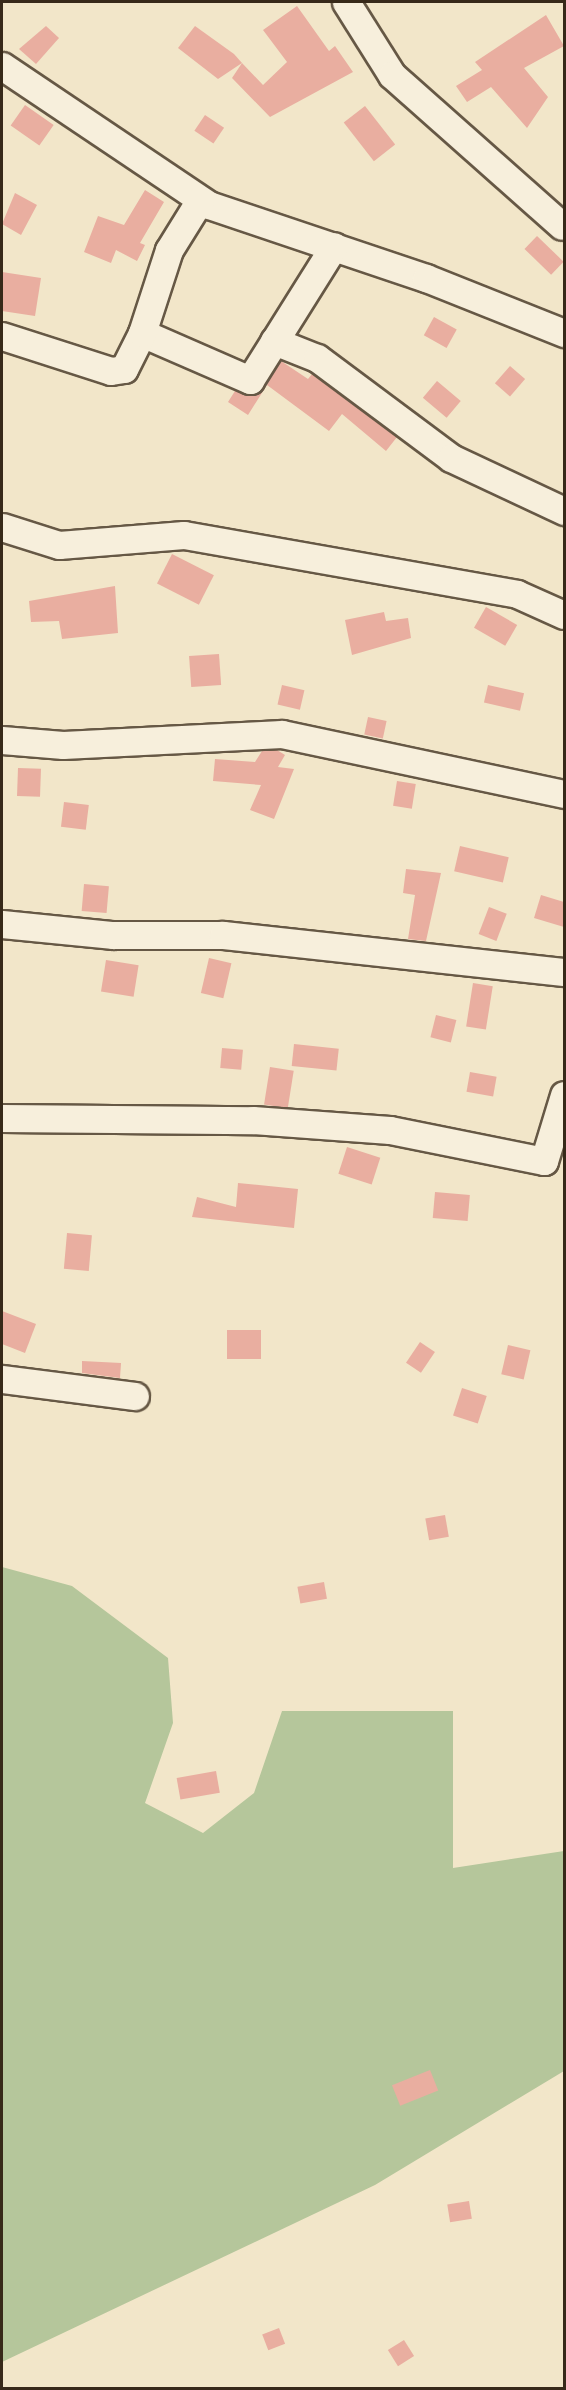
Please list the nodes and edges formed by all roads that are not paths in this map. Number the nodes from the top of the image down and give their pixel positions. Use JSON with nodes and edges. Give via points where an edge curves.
{"nodes":[{"id":1,"x":346,"y":2,"type":"edge"},
{"id":2,"x":2,"y":66,"type":"edge"},
{"id":3,"x":200,"y":200,"type":"junction"},
{"id":4,"x":562,"y":226,"type":"dead end"},
{"id":5,"x":334,"y":246,"type":"junction"},
{"id":6,"x":142,"y":333,"type":"junction"},
{"id":7,"x":564,"y":333,"type":"edge"},
{"id":8,"x":2,"y":336,"type":"edge"},
{"id":9,"x":274,"y":341,"type":"junction"},
{"id":10,"x":564,"y":511,"type":"edge"},
{"id":11,"x":2,"y":527,"type":"edge"},
{"id":12,"x":564,"y":615,"type":"edge"},
{"id":13,"x":2,"y":740,"type":"edge"},
{"id":14,"x":564,"y":794,"type":"edge"},
{"id":15,"x":2,"y":924,"type":"edge"},
{"id":16,"x":564,"y":972,"type":"edge"},
{"id":17,"x":564,"y":1095,"type":"edge"},
{"id":18,"x":2,"y":1118,"type":"edge"},
{"id":19,"x":2,"y":1379,"type":"edge"},
{"id":20,"x":135,"y":1396,"type":"dead end"}],
"edges":[{"from":1,"to":4,"type":"street","via":[[392,75]]},
{"from":2,"to":3,"type":"street"},
{"from":3,"to":5,"type":"street"},
{"from":3,"to":6,"type":"street","via":[[170,250]]},
{"from":5,"to":7,"type":"street"},
{"from":5,"to":9,"type":"street"},
{"from":6,"to":8,"type":"street","via":[[118,372]]},
{"from":6,"to":9,"type":"street","via":[[250,380]]},
{"from":9,"to":10,"type":"street","via":[[317,358],[442,453]]},
{"from":11,"to":12,"type":"street","via":[[59,545],[184,535],[517,594]]},
{"from":13,"to":14,"type":"street","via":[[63,745],[282,734]]},
{"from":15,"to":16,"type":"street","via":[[113,935],[223,935]]},
{"from":17,"to":18,"type":"street","via":[[544,1161],[518,1152],[367,1128],[253,1119]]},
{"from":19,"to":20,"type":"street"}]}
